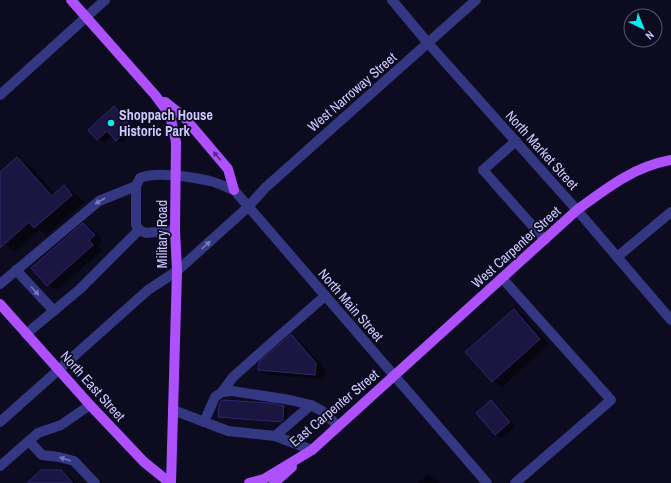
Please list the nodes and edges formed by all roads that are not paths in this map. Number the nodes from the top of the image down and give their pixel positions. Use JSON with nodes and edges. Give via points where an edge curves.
{"nodes":[{"id":1,"x":70,"y":0,"type":"edge"},
{"id":2,"x":105,"y":0,"type":"edge"},
{"id":3,"x":392,"y":0,"type":"edge"},
{"id":4,"x":476,"y":0,"type":"edge"},
{"id":5,"x":86,"y":17,"type":"junction"},
{"id":6,"x":428,"y":43,"type":"junction"},
{"id":7,"x":0,"y":94,"type":"edge"},
{"id":8,"x":155,"y":94,"type":"junction"},
{"id":9,"x":516,"y":141,"type":"junction"},
{"id":10,"x":671,"y":160,"type":"edge"},
{"id":11,"x":176,"y":176,"type":"junction"},
{"id":12,"x":136,"y":186,"type":"junction"},
{"id":13,"x":234,"y":190,"type":"junction"},
{"id":14,"x":248,"y":207,"type":"junction"},
{"id":15,"x":577,"y":210,"type":"junction"},
{"id":16,"x":671,"y":212,"type":"edge"},
{"id":17,"x":140,"y":230,"type":"junction"},
{"id":18,"x":175,"y":230,"type":"junction"},
{"id":19,"x":545,"y":240,"type":"junction"},
{"id":20,"x":617,"y":257,"type":"junction"},
{"id":21,"x":16,"y":270,"type":"junction"},
{"id":22,"x":177,"y":271,"type":"junction"},
{"id":23,"x":502,"y":278,"type":"junction"},
{"id":24,"x":0,"y":284,"type":"edge"},
{"id":25,"x":325,"y":296,"type":"junction"},
{"id":26,"x":0,"y":304,"type":"edge"},
{"id":27,"x":54,"y":311,"type":"junction"},
{"id":28,"x":671,"y":320,"type":"edge"},
{"id":29,"x":26,"y":334,"type":"junction"},
{"id":30,"x":58,"y":370,"type":"junction"},
{"id":31,"x":394,"y":376,"type":"junction"},
{"id":32,"x":222,"y":392,"type":"junction"},
{"id":33,"x":90,"y":405,"type":"junction"},
{"id":34,"x":311,"y":405,"type":"junction"},
{"id":35,"x":173,"y":410,"type":"junction"},
{"id":36,"x":0,"y":422,"type":"edge"},
{"id":37,"x":204,"y":422,"type":"junction"},
{"id":38,"x":338,"y":426,"type":"junction"},
{"id":39,"x":275,"y":436,"type":"junction"},
{"id":40,"x":29,"y":441,"type":"junction"},
{"id":41,"x":312,"y":450,"type":"junction"},
{"id":42,"x":0,"y":466,"type":"edge"},
{"id":43,"x":277,"y":482,"type":"edge"},
{"id":44,"x":95,"y":483,"type":"edge"},
{"id":45,"x":171,"y":483,"type":"edge"},
{"id":46,"x":249,"y":483,"type":"edge"},
{"id":47,"x":487,"y":483,"type":"edge"},
{"id":48,"x":515,"y":483,"type":"edge"}],
"edges":[{"from":1,"to":5,"type":"main road"},
{"from":2,"to":5,"type":"street"},
{"from":3,"to":6,"type":"street","name":"North Market Street"},
{"from":4,"to":6,"type":"street","name":"West Narroway Street"},
{"from":5,"to":7,"type":"street"},
{"from":5,"to":8,"type":"main road","name":"Military Road"},
{"from":6,"to":9,"type":"street","name":"North Market Street"},
{"from":6,"to":14,"type":"street","name":"West Narroway Street","via":[[264,188]]},
{"from":8,"to":11,"type":"main road","name":"Military Road","via":[[170,115],[176,142]]},
{"from":13,"to":8,"type":"main road","one_way":true,"via":[[228,169],[184,117]]},
{"from":9,"to":15,"type":"street","name":"North Market Street"},
{"from":9,"to":19,"type":"street","via":[[483,170]]},
{"from":10,"to":15,"type":"main road","name":"West Carpenter Street","via":[[636,171],[607,187]]},
{"from":11,"to":12,"type":"street","name":"North Main Street","via":[[147,176],[140,178]]},
{"from":11,"to":13,"type":"street","name":"North Main Street","via":[[211,181]]},
{"from":11,"to":18,"type":"main road","name":"Military Road"},
{"from":12,"to":17,"type":"street","via":[[136,225]]},
{"from":12,"to":21,"type":"street","name":"North Main Street","one_way":true,"via":[[99,201]]},
{"from":13,"to":14,"type":"street","name":"North Main Street"},
{"from":22,"to":14,"type":"street","name":"West Narroway Street","one_way":true},
{"from":14,"to":25,"type":"street","name":"North Main Street"},
{"from":15,"to":19,"type":"main road","name":"West Carpenter Street"},
{"from":15,"to":20,"type":"street","name":"North Market Street"},
{"from":16,"to":20,"type":"street"},
{"from":17,"to":18,"type":"street","via":[[146,233]]},
{"from":17,"to":27,"type":"street"},
{"from":18,"to":22,"type":"main road","name":"Military Road"},
{"from":19,"to":23,"type":"main road","name":"West Carpenter Street"},
{"from":20,"to":28,"type":"street","name":"North Market Street"},
{"from":21,"to":24,"type":"street","name":"North Main Street"},
{"from":21,"to":27,"type":"street","one_way":true},
{"from":22,"to":30,"type":"street","name":"West Narroway Street","via":[[148,290]]},
{"from":22,"to":35,"type":"main road","name":"Military Road"},
{"from":23,"to":31,"type":"main road","name":"West Carpenter Street"},
{"from":23,"to":48,"type":"street","via":[[611,400]]},
{"from":25,"to":31,"type":"street","name":"North Main Street"},
{"from":25,"to":32,"type":"street","via":[[233,377]]},
{"from":26,"to":29,"type":"main road","name":"North East Street"},
{"from":27,"to":29,"type":"street"},
{"from":29,"to":30,"type":"main road","name":"North East Street"},
{"from":30,"to":33,"type":"main road","name":"North East Street"},
{"from":30,"to":36,"type":"street","name":"West Narroway Street"},
{"from":31,"to":38,"type":"main road","name":"East Carpenter Street"},
{"from":31,"to":47,"type":"street","name":"North Main Street"},
{"from":32,"to":34,"type":"street","via":[[232,391]]},
{"from":32,"to":37,"type":"street","via":[[215,397]]},
{"from":33,"to":40,"type":"street","via":[[61,425],[38,433]]},
{"from":33,"to":45,"type":"main road","name":"North East Street","via":[[144,462]]},
{"from":34,"to":38,"type":"street","via":[[322,411]]},
{"from":34,"to":39,"type":"street"},
{"from":35,"to":37,"type":"street"},
{"from":35,"to":45,"type":"main road","name":"Military Road"},
{"from":37,"to":39,"type":"street","via":[[228,431]]},
{"from":38,"to":41,"type":"main road","name":"East Carpenter Street"},
{"from":39,"to":41,"type":"street"},
{"from":40,"to":42,"type":"street"},
{"from":44,"to":40,"type":"street","one_way":true,"via":[[74,461],[42,455]]},
{"from":41,"to":43,"type":"main road"},
{"from":41,"to":46,"type":"main road","name":"East Carpenter Street","via":[[264,479]]}]}
